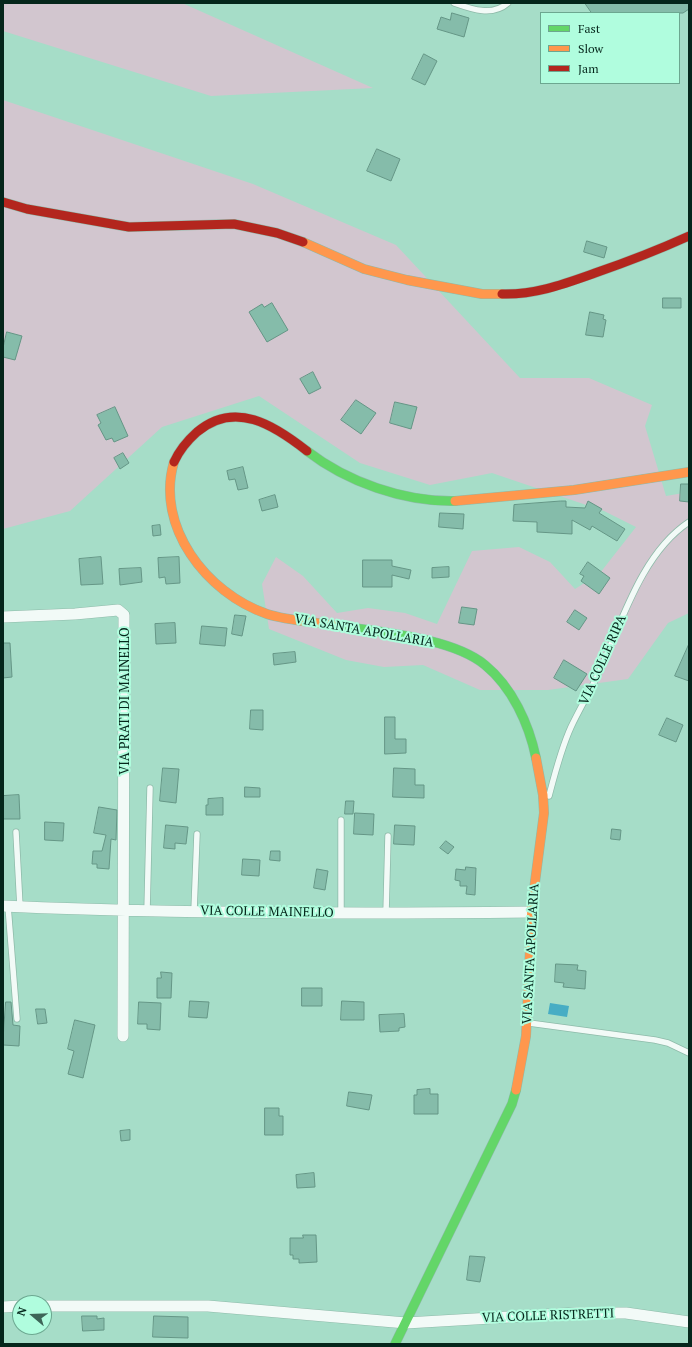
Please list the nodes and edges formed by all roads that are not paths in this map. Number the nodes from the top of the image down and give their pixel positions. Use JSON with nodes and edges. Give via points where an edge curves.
{"nodes":[{"id":1,"x":454,"y":3,"type":"edge"},
{"id":2,"x":508,"y":3,"type":"edge"},
{"id":3,"x":3,"y":202,"type":"edge"},
{"id":4,"x":689,"y":236,"type":"edge"},
{"id":5,"x":689,"y":472,"type":"edge"},
{"id":6,"x":689,"y":522,"type":"edge"},
{"id":7,"x":3,"y":617,"type":"edge"},
{"id":8,"x":150,"y":788,"type":"dead end"},
{"id":9,"x":544,"y":814,"type":"junction"},
{"id":10,"x":341,"y":820,"type":"dead end"},
{"id":11,"x":16,"y":832,"type":"dead end"},
{"id":12,"x":197,"y":834,"type":"dead end"},
{"id":13,"x":388,"y":836,"type":"dead end"},
{"id":14,"x":6,"y":906,"type":"edge"},
{"id":15,"x":20,"y":907,"type":"junction"},
{"id":16,"x":124,"y":911,"type":"junction"},
{"id":17,"x":147,"y":911,"type":"junction"},
{"id":18,"x":194,"y":911,"type":"junction"},
{"id":19,"x":531,"y":912,"type":"junction"},
{"id":20,"x":341,"y":913,"type":"junction"},
{"id":21,"x":386,"y":913,"type":"junction"},
{"id":22,"x":17,"y":1019,"type":"dead end"},
{"id":23,"x":529,"y":1022,"type":"junction"},
{"id":24,"x":123,"y":1036,"type":"dead end"},
{"id":25,"x":689,"y":1053,"type":"edge"},
{"id":26,"x":52,"y":1306,"type":"edge"},
{"id":27,"x":689,"y":1322,"type":"edge"},
{"id":28,"x":406,"y":1323,"type":"junction"},
{"id":29,"x":396,"y":1344,"type":"edge"}],
"edges":[{"from":1,"to":2,"type":"lane","via":[[474,11],[500,8]]},
{"from":3,"to":4,"type":"street","via":[[27,209],[129,228],[234,224],[277,233],[315,246],[364,269],[482,294],[523,295],[564,284],[652,253]]},
{"from":5,"to":9,"type":"street","name":"VIA SANTA APOLLARIA","via":[[559,493],[435,500],[403,495],[339,472],[272,425],[244,417],[219,419],[208,424],[188,440],[173,461],[168,492],[178,532],[196,561],[211,579],[228,593],[267,614],[438,644],[457,650],[493,672],[516,706],[532,741],[543,787]]},
{"from":6,"to":9,"type":"lane","name":"VIA COLLE RIPA","via":[[668,540],[635,591],[567,738]]},
{"from":7,"to":16,"type":"street","name":"VIA PRATI DI MAINELLO","via":[[118,610],[124,616]]},
{"from":8,"to":17,"type":"lane"},
{"from":9,"to":19,"type":"street","name":"VIA SANTA APOLLARIA"},
{"from":10,"to":20,"type":"lane"},
{"from":11,"to":15,"type":"lane"},
{"from":12,"to":18,"type":"lane"},
{"from":13,"to":21,"type":"lane"},
{"from":14,"to":15,"type":"street","name":"VIA COLLE MAINELLO"},
{"from":14,"to":22,"type":"lane"},
{"from":15,"to":16,"type":"street","name":"VIA COLLE MAINELLO"},
{"from":16,"to":17,"type":"street","name":"VIA COLLE MAINELLO"},
{"from":16,"to":24,"type":"street","name":"VIA PRATI DI MAINELLO"},
{"from":17,"to":18,"type":"street","name":"VIA COLLE MAINELLO"},
{"from":18,"to":20,"type":"street","name":"VIA COLLE MAINELLO"},
{"from":19,"to":21,"type":"street","name":"VIA COLLE MAINELLO"},
{"from":19,"to":23,"type":"street","name":"VIA SANTA APOLLARIA"},
{"from":20,"to":21,"type":"street","name":"VIA COLLE MAINELLO"},
{"from":23,"to":25,"type":"lane","via":[[655,1040]]},
{"from":23,"to":28,"type":"street","name":"VIA SANTA APOLLARIA","via":[[523,1070],[512,1104]]},
{"from":26,"to":28,"type":"street","name":"VIA COLLE RISTRETTI","via":[[208,1306]]},
{"from":27,"to":28,"type":"street","name":"VIA COLLE RISTRETTI","via":[[626,1313],[577,1313]]},
{"from":28,"to":29,"type":"street","name":"VIA SANTA APOLLARIA"}]}
